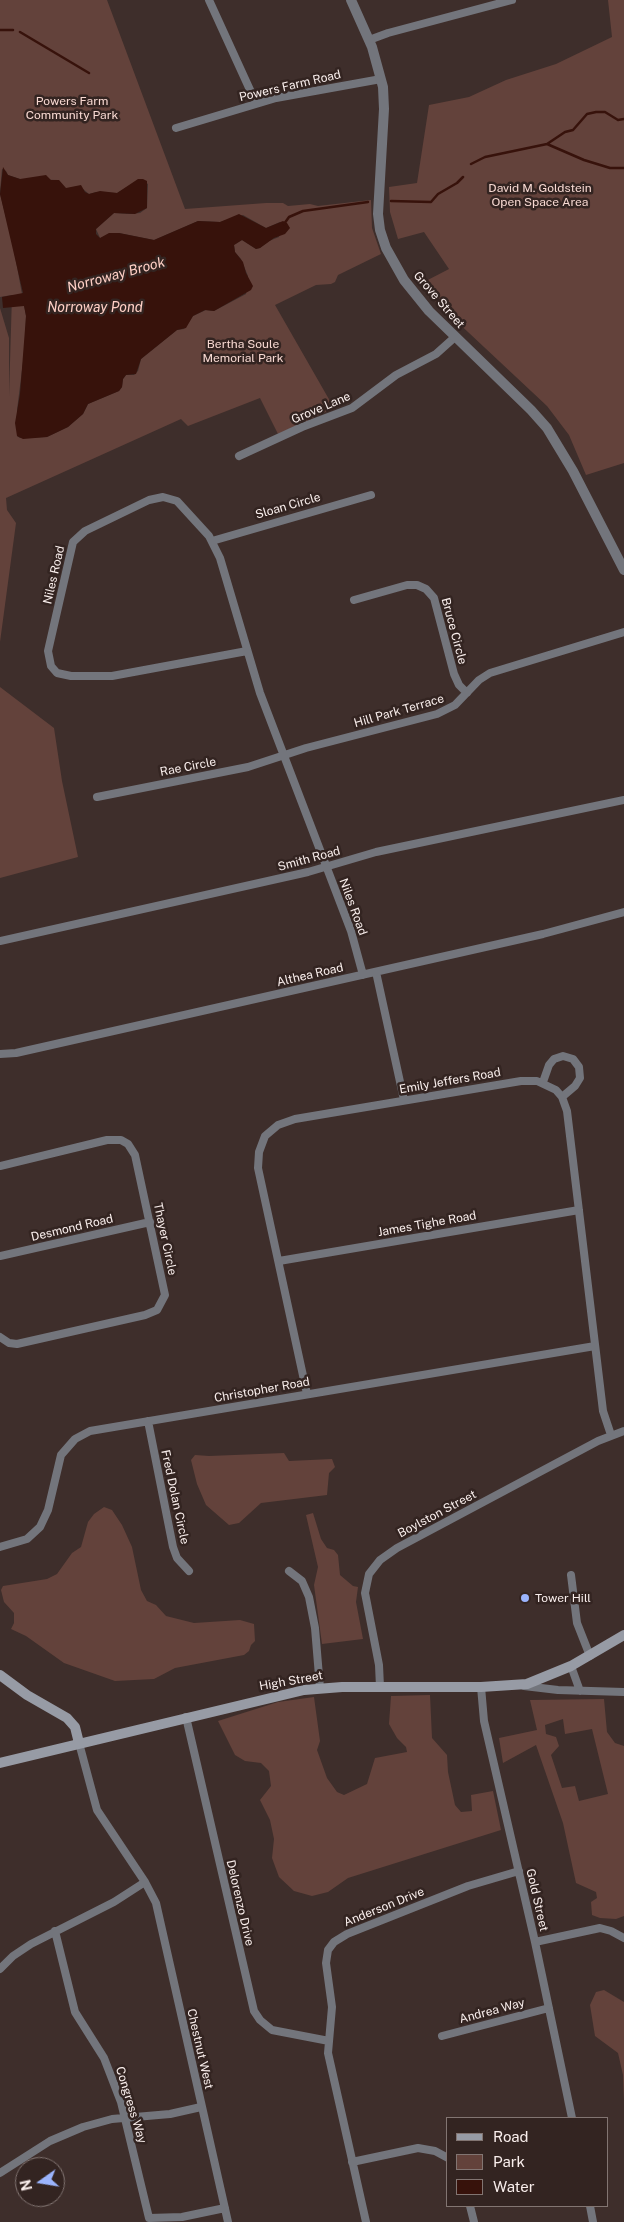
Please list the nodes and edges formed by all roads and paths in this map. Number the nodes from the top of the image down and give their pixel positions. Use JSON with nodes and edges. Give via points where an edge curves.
{"nodes":[{"id":1,"x":209,"y":0,"type":"edge"},
{"id":2,"x":351,"y":0,"type":"edge"},
{"id":3,"x":512,"y":0,"type":"edge"},
{"id":4,"x":503,"y":1,"type":"edge"},
{"id":5,"x":370,"y":40,"type":"junction"},
{"id":6,"x":381,"y":79,"type":"junction"},
{"id":7,"x":256,"y":103,"type":"junction"},
{"id":8,"x":176,"y":128,"type":"dead end"},
{"id":9,"x":455,"y":337,"type":"junction"},
{"id":10,"x":239,"y":456,"type":"dead end"},
{"id":11,"x":371,"y":495,"type":"dead end"},
{"id":12,"x":212,"y":541,"type":"junction"},
{"id":13,"x":624,"y":570,"type":"edge"},
{"id":14,"x":354,"y":600,"type":"dead end"},
{"id":15,"x":624,"y":632,"type":"edge"},
{"id":16,"x":247,"y":652,"type":"junction"},
{"id":17,"x":467,"y":693,"type":"junction"},
{"id":18,"x":283,"y":756,"type":"junction"},
{"id":19,"x":96,"y":797,"type":"dead end"},
{"id":20,"x":624,"y":800,"type":"edge"},
{"id":21,"x":327,"y":866,"type":"junction"},
{"id":22,"x":624,"y":912,"type":"edge"},
{"id":23,"x":0,"y":942,"type":"edge"},
{"id":24,"x":376,"y":972,"type":"junction"},
{"id":25,"x":363,"y":975,"type":"junction"},
{"id":26,"x":0,"y":1054,"type":"edge"},
{"id":27,"x":543,"y":1082,"type":"junction"},
{"id":28,"x":562,"y":1097,"type":"junction"},
{"id":29,"x":404,"y":1100,"type":"junction"},
{"id":30,"x":0,"y":1166,"type":"edge"},
{"id":31,"x":580,"y":1210,"type":"junction"},
{"id":32,"x":150,"y":1222,"type":"junction"},
{"id":33,"x":0,"y":1256,"type":"edge"},
{"id":34,"x":279,"y":1261,"type":"junction"},
{"id":35,"x":0,"y":1337,"type":"edge"},
{"id":36,"x":595,"y":1346,"type":"junction"},
{"id":37,"x":308,"y":1394,"type":"junction"},
{"id":38,"x":148,"y":1421,"type":"junction"},
{"id":39,"x":624,"y":1431,"type":"edge"},
{"id":40,"x":611,"y":1435,"type":"junction"},
{"id":41,"x":0,"y":1548,"type":"edge"},
{"id":42,"x":190,"y":1571,"type":"dead end"},
{"id":43,"x":289,"y":1571,"type":"dead end"},
{"id":44,"x":570,"y":1575,"type":"dead end"},
{"id":45,"x":624,"y":1635,"type":"edge"},
{"id":46,"x":590,"y":1656,"type":"junction"},
{"id":47,"x":572,"y":1666,"type":"junction"},
{"id":48,"x":0,"y":1675,"type":"edge"},
{"id":49,"x":518,"y":1685,"type":"junction"},
{"id":50,"x":380,"y":1687,"type":"junction"},
{"id":51,"x":481,"y":1687,"type":"junction"},
{"id":52,"x":320,"y":1688,"type":"junction"},
{"id":53,"x":580,"y":1691,"type":"junction"},
{"id":54,"x":624,"y":1692,"type":"edge"},
{"id":55,"x":186,"y":1717,"type":"junction"},
{"id":56,"x":79,"y":1743,"type":"junction"},
{"id":57,"x":0,"y":1763,"type":"edge"},
{"id":58,"x":518,"y":1871,"type":"junction"},
{"id":59,"x":145,"y":1882,"type":"junction"},
{"id":60,"x":55,"y":1931,"type":"junction"},
{"id":61,"x":624,"y":1938,"type":"edge"},
{"id":62,"x":535,"y":1942,"type":"junction"},
{"id":63,"x":0,"y":1970,"type":"edge"},
{"id":64,"x":549,"y":2008,"type":"junction"},
{"id":65,"x":442,"y":2036,"type":"dead end"},
{"id":66,"x":329,"y":2041,"type":"junction"},
{"id":67,"x":202,"y":2107,"type":"junction"},
{"id":68,"x":572,"y":2117,"type":"edge"},
{"id":69,"x":125,"y":2118,"type":"junction"},
{"id":70,"x":446,"y":2157,"type":"edge"},
{"id":71,"x":352,"y":2162,"type":"junction"},
{"id":72,"x":0,"y":2173,"type":"edge"},
{"id":73,"x":470,"y":2207,"type":"edge"},
{"id":74,"x":590,"y":2207,"type":"edge"},
{"id":75,"x":225,"y":2208,"type":"junction"},
{"id":76,"x":228,"y":2222,"type":"edge"},
{"id":77,"x":366,"y":2222,"type":"edge"},
{"id":78,"x":474,"y":2222,"type":"edge"},
{"id":79,"x":593,"y":2222,"type":"edge"}],
"edges":[{"from":1,"to":7,"type":"street"},
{"from":2,"to":5,"type":"street","name":"Grove Street"},
{"from":3,"to":4,"type":"street"},
{"from":4,"to":5,"type":"street"},
{"from":5,"to":6,"type":"street","name":"Grove Street"},
{"from":6,"to":7,"type":"street","name":"Powers Farm Road"},
{"from":6,"to":9,"type":"street","name":"Grove Street","via":[[384,101],[378,214],[382,236],[392,260],[410,287]]},
{"from":7,"to":8,"type":"street","name":"Powers Farm Road"},
{"from":9,"to":10,"type":"street","name":"Grove Lane","via":[[436,354],[396,375],[352,408]]},
{"from":9,"to":13,"type":"street","name":"Grove Street","via":[[546,428],[573,471]]},
{"from":11,"to":12,"type":"street","name":"Sloan Circle"},
{"from":12,"to":16,"type":"street","name":"Niles Road","via":[[220,558]]},
{"from":12,"to":16,"type":"street","name":"Niles Road","via":[[180,504],[168,497],[148,500],[81,533],[73,542],[69,556],[49,646],[49,661],[61,675],[98,676]]},
{"from":14,"to":17,"type":"street","name":"Bruce Circle","via":[[407,585],[417,585],[429,592],[435,602],[454,674]]},
{"from":15,"to":17,"type":"street","name":"Hill Park Terrace","via":[[496,670],[484,676]]},
{"from":16,"to":18,"type":"street","name":"Niles Road"},
{"from":17,"to":18,"type":"street","name":"Hill Park Terrace","via":[[442,713]]},
{"from":18,"to":19,"type":"street","name":"Rae Circle","via":[[248,767]]},
{"from":18,"to":21,"type":"street","name":"Niles Road"},
{"from":20,"to":21,"type":"street","name":"Smith Road","via":[[394,848]]},
{"from":21,"to":23,"type":"street","name":"Smith Road"},
{"from":21,"to":25,"type":"street","name":"Niles Road"},
{"from":22,"to":24,"type":"street","name":"Althea Road"},
{"from":24,"to":25,"type":"street","name":"Althea Road"},
{"from":24,"to":29,"type":"street"},
{"from":25,"to":26,"type":"street","name":"Althea Road"},
{"from":27,"to":28,"type":"street"},
{"from":27,"to":28,"type":"street","via":[[554,1059],[562,1056],[574,1060],[580,1069],[580,1078]]},
{"from":27,"to":29,"type":"street","name":"Emily Jeffers Road","via":[[520,1081]]},
{"from":28,"to":31,"type":"street","via":[[568,1116]]},
{"from":29,"to":34,"type":"street","name":"Emily Jeffers Road","via":[[289,1120],[265,1136],[258,1163]]},
{"from":30,"to":32,"type":"street","name":"Thayer Circle","via":[[107,1140],[121,1140],[135,1155]]},
{"from":31,"to":34,"type":"street","name":"James Tighe Road"},
{"from":31,"to":36,"type":"street"},
{"from":32,"to":33,"type":"street","name":"Desmond Road"},
{"from":32,"to":35,"type":"street","name":"Thayer Circle","via":[[164,1291],[164,1299],[157,1310],[17,1344]]},
{"from":34,"to":37,"type":"street","name":"Emily Jeffers Road"},
{"from":36,"to":37,"type":"street","name":"Christopher Road"},
{"from":36,"to":40,"type":"street","via":[[603,1411]]},
{"from":37,"to":38,"type":"street","name":"Christopher Road"},
{"from":38,"to":41,"type":"street","name":"Christopher Road","via":[[90,1431],[71,1442],[59,1460],[49,1504],[40,1526],[27,1539]]},
{"from":38,"to":42,"type":"street","name":"Fred Dolan Circle","via":[[173,1546],[177,1558]]},
{"from":39,"to":40,"type":"street","name":"Boylston Street"},
{"from":40,"to":50,"type":"street","name":"Boylston Street","via":[[380,1560],[369,1574],[365,1593]]},
{"from":43,"to":52,"type":"street","via":[[302,1581],[310,1597]]},
{"from":44,"to":46,"type":"street","via":[[577,1623]]},
{"from":45,"to":46,"type":"main road"},
{"from":46,"to":47,"type":"main road"},
{"from":47,"to":49,"type":"main road"},
{"from":47,"to":53,"type":"street"},
{"from":48,"to":56,"type":"main road","via":[[67,1718]]},
{"from":49,"to":51,"type":"main road","name":"High Street"},
{"from":49,"to":53,"type":"street","name":"High Street"},
{"from":50,"to":51,"type":"main road","name":"High Street"},
{"from":50,"to":52,"type":"main road","name":"High Street"},
{"from":51,"to":58,"type":"street","name":"Gold Street","via":[[484,1721]]},
{"from":52,"to":55,"type":"main road","name":"High Street"},
{"from":53,"to":54,"type":"street","name":"High Street"},
{"from":55,"to":56,"type":"main road","name":"High Street"},
{"from":55,"to":66,"type":"street","name":"Delorenzo Drive","via":[[254,2010],[272,2030]]},
{"from":56,"to":57,"type":"main road","name":"High Street"},
{"from":56,"to":59,"type":"street","name":"Chestnut West","via":[[96,1810]]},
{"from":58,"to":62,"type":"street","name":"Gold Street"},
{"from":58,"to":66,"type":"street","name":"Anderson Drive","via":[[459,1889],[334,1942],[326,1959],[332,2007]]},
{"from":59,"to":60,"type":"street","via":[[114,1902]]},
{"from":59,"to":67,"type":"street","name":"Chestnut West","via":[[158,1910]]},
{"from":60,"to":63,"type":"street","via":[[16,1954]]},
{"from":60,"to":69,"type":"street","name":"Congress Way","via":[[75,2012],[107,2065]]},
{"from":61,"to":62,"type":"street","via":[[600,1928]]},
{"from":62,"to":64,"type":"street","name":"Gold Street"},
{"from":64,"to":65,"type":"street","name":"Andrea Way"},
{"from":64,"to":68,"type":"street","name":"Gold Street"},
{"from":66,"to":71,"type":"street","name":"Anderson Drive","via":[[331,2069]]},
{"from":67,"to":69,"type":"street"},
{"from":67,"to":75,"type":"street","name":"Chestnut West"},
{"from":69,"to":72,"type":"street","via":[[66,2133]]},
{"from":69,"to":75,"type":"street","name":"Congress Way","via":[[149,2218],[182,2217]]},
{"from":70,"to":71,"type":"street","via":[[418,2148]]},
{"from":71,"to":77,"type":"street","name":"Anderson Drive"},
{"from":73,"to":78,"type":"street"},
{"from":74,"to":79,"type":"street"},
{"from":75,"to":76,"type":"street","name":"Chestnut West"}]}
